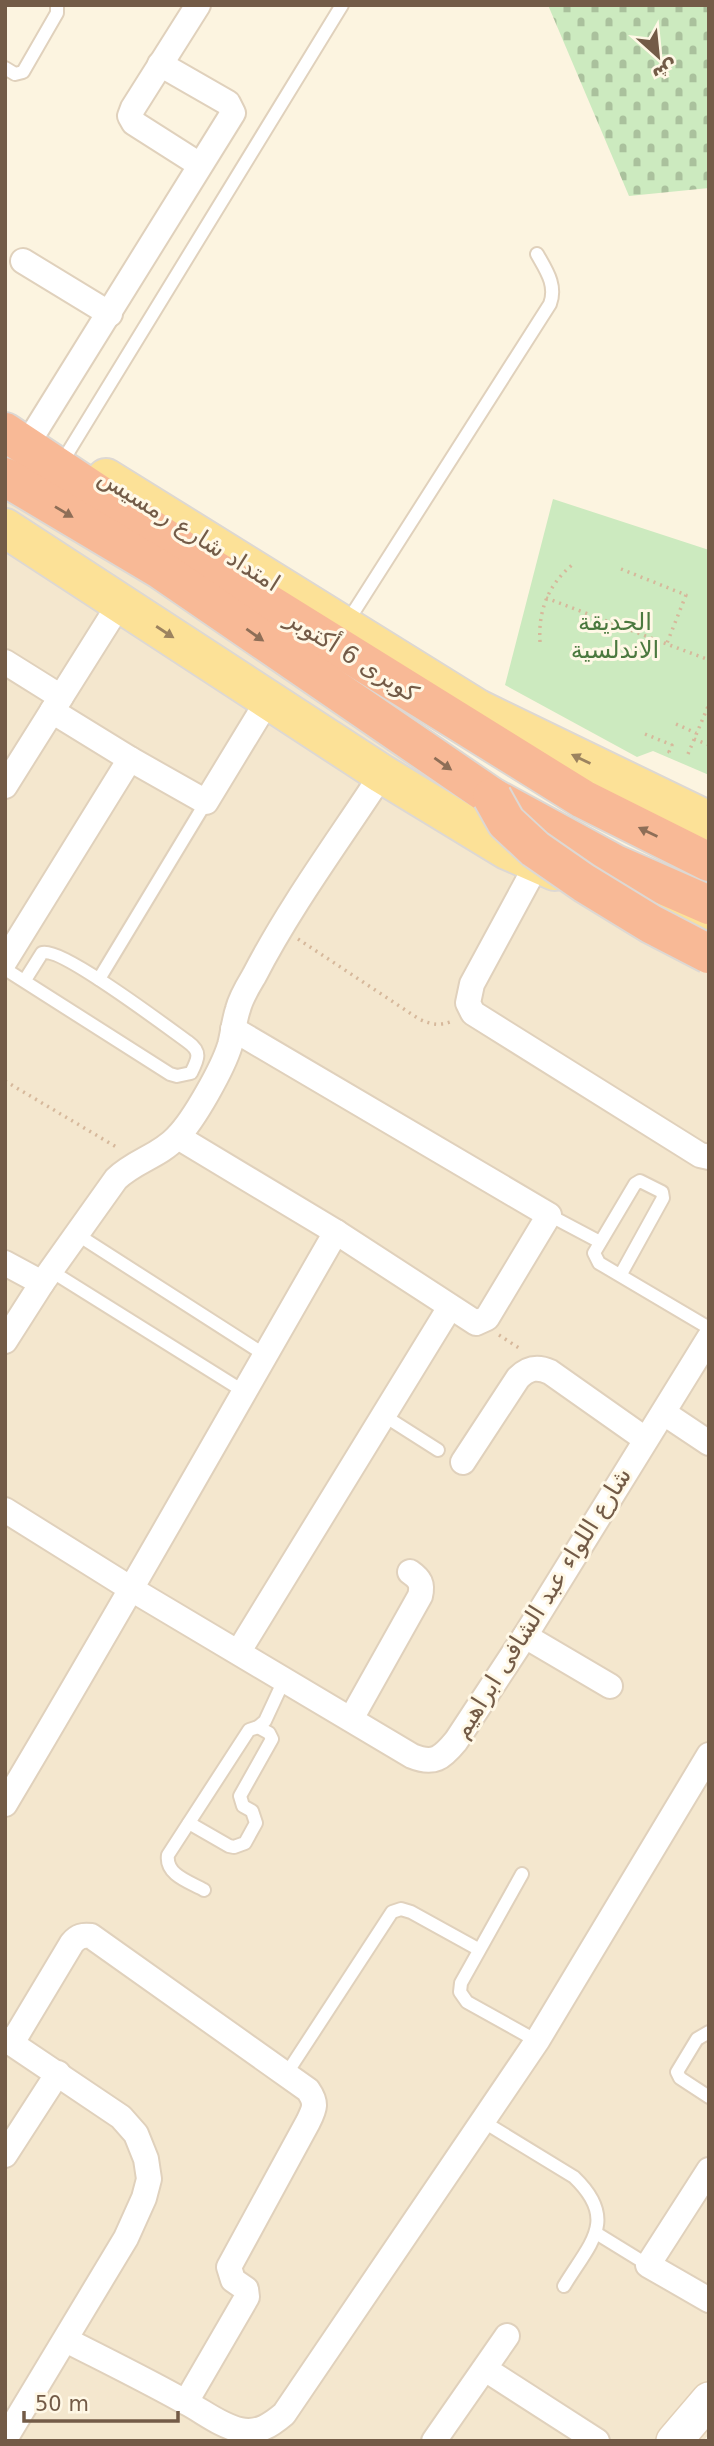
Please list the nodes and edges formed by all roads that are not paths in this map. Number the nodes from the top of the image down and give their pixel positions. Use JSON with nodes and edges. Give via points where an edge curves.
{"nodes":[{"id":1,"x":57,"y":5,"type":"edge"},
{"id":2,"x":198,"y":5,"type":"edge"},
{"id":3,"x":342,"y":5,"type":"edge"},
{"id":4,"x":160,"y":64,"type":"junction"},
{"id":5,"x":5,"y":68,"type":"edge"},
{"id":6,"x":200,"y":165,"type":"junction"},
{"id":7,"x":537,"y":254,"type":"dead end"},
{"id":8,"x":23,"y":261,"type":"dead end"},
{"id":9,"x":110,"y":314,"type":"junction"},
{"id":10,"x":15,"y":425,"type":"edge"},
{"id":11,"x":67,"y":454,"type":"junction"},
{"id":12,"x":5,"y":477,"type":"edge"},
{"id":13,"x":5,"y":528,"type":"edge"},
{"id":14,"x":120,"y":603,"type":"junction"},
{"id":15,"x":344,"y":626,"type":"junction"},
{"id":16,"x":5,"y":662,"type":"edge"},
{"id":17,"x":268,"y":700,"type":"junction"},
{"id":18,"x":56,"y":704,"type":"junction"},
{"id":19,"x":130,"y":759,"type":"junction"},
{"id":20,"x":9,"y":771,"type":"edge"},
{"id":21,"x":382,"y":774,"type":"junction"},
{"id":22,"x":492,"y":797,"type":"junction"},
{"id":23,"x":206,"y":802,"type":"junction"},
{"id":24,"x":709,"y":821,"type":"edge"},
{"id":25,"x":709,"y":862,"type":"edge"},
{"id":26,"x":537,"y":864,"type":"junction"},
{"id":27,"x":709,"y":905,"type":"edge"},
{"id":28,"x":709,"y":931,"type":"edge"},
{"id":29,"x":709,"y":954,"type":"edge"},
{"id":30,"x":5,"y":961,"type":"edge"},
{"id":31,"x":5,"y":969,"type":"edge"},
{"id":32,"x":99,"y":979,"type":"junction"},
{"id":33,"x":25,"y":980,"type":"junction"},
{"id":34,"x":233,"y":1029,"type":"junction"},
{"id":35,"x":178,"y":1137,"type":"junction"},
{"id":36,"x":709,"y":1157,"type":"edge"},
{"id":37,"x":549,"y":1215,"type":"junction"},
{"id":38,"x":336,"y":1232,"type":"junction"},
{"id":39,"x":78,"y":1235,"type":"junction"},
{"id":40,"x":600,"y":1242,"type":"junction"},
{"id":41,"x":5,"y":1263,"type":"edge"},
{"id":42,"x":621,"y":1274,"type":"junction"},
{"id":43,"x":47,"y":1277,"type":"junction"},
{"id":44,"x":450,"y":1307,"type":"junction"},
{"id":45,"x":709,"y":1328,"type":"edge"},
{"id":46,"x":709,"y":1338,"type":"edge"},
{"id":47,"x":5,"y":1341,"type":"edge"},
{"id":48,"x":265,"y":1355,"type":"junction"},
{"id":49,"x":243,"y":1391,"type":"junction"},
{"id":50,"x":664,"y":1413,"type":"junction"},
{"id":51,"x":383,"y":1415,"type":"junction"},
{"id":52,"x":645,"y":1439,"type":"junction"},
{"id":53,"x":709,"y":1443,"type":"edge"},
{"id":54,"x":438,"y":1450,"type":"dead end"},
{"id":55,"x":463,"y":1462,"type":"dead end"},
{"id":56,"x":5,"y":1510,"type":"edge"},
{"id":57,"x":410,"y":1572,"type":"dead end"},
{"id":58,"x":133,"y":1590,"type":"junction"},
{"id":59,"x":525,"y":1636,"type":"junction"},
{"id":60,"x":239,"y":1651,"type":"junction"},
{"id":61,"x":285,"y":1678,"type":"junction"},
{"id":62,"x":610,"y":1686,"type":"dead end"},
{"id":63,"x":351,"y":1719,"type":"junction"},
{"id":64,"x":258,"y":1727,"type":"junction"},
{"id":65,"x":709,"y":1755,"type":"edge"},
{"id":66,"x":700,"y":1786,"type":"edge"},
{"id":67,"x":5,"y":1804,"type":"edge"},
{"id":68,"x":188,"y":1823,"type":"junction"},
{"id":69,"x":522,"y":1874,"type":"dead end"},
{"id":70,"x":204,"y":1890,"type":"dead end"},
{"id":71,"x":478,"y":1949,"type":"junction"},
{"id":72,"x":709,"y":2032,"type":"edge"},
{"id":73,"x":8,"y":2041,"type":"edge"},
{"id":74,"x":537,"y":2041,"type":"junction"},
{"id":75,"x":58,"y":2073,"type":"junction"},
{"id":76,"x":285,"y":2076,"type":"junction"},
{"id":77,"x":709,"y":2097,"type":"edge"},
{"id":78,"x":484,"y":2122,"type":"junction"},
{"id":79,"x":5,"y":2155,"type":"edge"},
{"id":80,"x":709,"y":2170,"type":"edge"},
{"id":81,"x":596,"y":2233,"type":"junction"},
{"id":82,"x":648,"y":2265,"type":"junction"},
{"id":83,"x":564,"y":2286,"type":"dead end"},
{"id":84,"x":709,"y":2300,"type":"edge"},
{"id":85,"x":507,"y":2336,"type":"dead end"},
{"id":86,"x":66,"y":2340,"type":"junction"},
{"id":87,"x":485,"y":2369,"type":"junction"},
{"id":88,"x":709,"y":2400,"type":"edge"},
{"id":89,"x":186,"y":2402,"type":"junction"},
{"id":90,"x":5,"y":2439,"type":"edge"},
{"id":91,"x":434,"y":2441,"type":"edge"},
{"id":92,"x":597,"y":2441,"type":"edge"},
{"id":93,"x":674,"y":2441,"type":"edge"}],
"edges":[{"from":1,"to":5,"type":"lane","via":[[57,13],[23,72],[15,74]]},
{"from":2,"to":4,"type":"street"},
{"from":3,"to":11,"type":"lane"},
{"from":4,"to":6,"type":"street","via":[[132,108],[131,120]]},
{"from":4,"to":6,"type":"street","via":[[232,109]]},
{"from":6,"to":9,"type":"street"},
{"from":7,"to":15,"type":"lane","via":[[551,281],[550,304]]},
{"from":8,"to":9,"type":"street"},
{"from":9,"to":10,"type":"street"},
{"from":10,"to":11,"type":"main road","name":"امتداد شارع رمسيس"},
{"from":25,"to":10,"type":"highway","name":"كوبرى 6 أكتوبر","one_way":true,"via":[[583,799],[192,556]]},
{"from":11,"to":15,"type":"main road","name":"امتداد شارع رمسيس"},
{"from":12,"to":22,"type":"highway","name":"كوبرى 6 أكتوبر","one_way":true,"via":[[161,569]]},
{"from":13,"to":14,"type":"main road"},
{"from":14,"to":17,"type":"main road","one_way":true},
{"from":14,"to":18,"type":"street"},
{"from":24,"to":15,"type":"main road","name":"امتداد شارع رمسيس","one_way":true,"via":[[478,709]]},
{"from":16,"to":18,"type":"street"},
{"from":17,"to":21,"type":"main road"},
{"from":17,"to":23,"type":"street"},
{"from":18,"to":19,"type":"street"},
{"from":18,"to":20,"type":"street"},
{"from":19,"to":23,"type":"street"},
{"from":19,"to":30,"type":"street"},
{"from":21,"to":26,"type":"main road"},
{"from":21,"to":34,"type":"street","via":[[281,929],[241,1000]]},
{"from":22,"to":27,"type":"highway","name":"كوبرى 6 أكتوبر","via":[[615,864]]},
{"from":22,"to":29,"type":"highway","bridge":true,"via":[[506,822],[535,849],[651,924]]},
{"from":23,"to":32,"type":"lane"},
{"from":26,"to":28,"type":"main road"},
{"from":26,"to":36,"type":"street","via":[[472,984],[468,1003],[473,1013]]},
{"from":31,"to":33,"type":"lane"},
{"from":32,"to":33,"type":"lane","via":[[47,951],[41,953]]},
{"from":32,"to":33,"type":"lane","via":[[194,1046],[199,1059],[191,1073],[170,1074]]},
{"from":34,"to":35,"type":"street","via":[[222,1064]]},
{"from":34,"to":37,"type":"street"},
{"from":35,"to":38,"type":"street"},
{"from":35,"to":39,"type":"street","via":[[116,1179]]},
{"from":37,"to":40,"type":"lane"},
{"from":37,"to":44,"type":"street","via":[[487,1318],[472,1322]]},
{"from":38,"to":44,"type":"street"},
{"from":38,"to":48,"type":"street"},
{"from":39,"to":43,"type":"street"},
{"from":39,"to":48,"type":"lane"},
{"from":40,"to":42,"type":"lane","via":[[595,1259]]},
{"from":40,"to":42,"type":"lane","via":[[636,1182],[662,1192],[663,1198]]},
{"from":41,"to":43,"type":"street"},
{"from":42,"to":45,"type":"lane"},
{"from":43,"to":47,"type":"street"},
{"from":43,"to":49,"type":"lane"},
{"from":44,"to":51,"type":"street"},
{"from":46,"to":50,"type":"street","name":"شارع اللواء عبد الشافى ابراهيم"},
{"from":48,"to":49,"type":"street"},
{"from":49,"to":58,"type":"street"},
{"from":50,"to":52,"type":"street","name":"شارع اللواء عبد الشافى ابراهيم"},
{"from":50,"to":53,"type":"street"},
{"from":51,"to":54,"type":"lane"},
{"from":51,"to":60,"type":"street"},
{"from":52,"to":55,"type":"street","via":[[550,1372],[534,1368],[518,1378]]},
{"from":52,"to":59,"type":"street","name":"شارع اللواء عبد الشافى ابراهيم"},
{"from":56,"to":58,"type":"street","name":"شارع اللواء عبد الشافى ابراهيم"},
{"from":57,"to":63,"type":"street","via":[[421,1583],[420,1596]]},
{"from":58,"to":60,"type":"street","name":"شارع اللواء عبد الشافى ابراهيم"},
{"from":58,"to":67,"type":"street"},
{"from":59,"to":62,"type":"street"},
{"from":59,"to":63,"type":"street","name":"شارع اللواء عبد الشافى ابراهيم","via":[[445,1755],[422,1760]]},
{"from":60,"to":61,"type":"street","name":"شارع اللواء عبد الشافى ابراهيم"},
{"from":61,"to":63,"type":"street","name":"شارع اللواء عبد الشافى ابراهيم"},
{"from":61,"to":64,"type":"lane"},
{"from":64,"to":68,"type":"lane","via":[[249,1730]]},
{"from":64,"to":68,"type":"lane","via":[[272,1739],[240,1796],[256,1823],[245,1843],[229,1846]]},
{"from":65,"to":66,"type":"street"},
{"from":66,"to":74,"type":"street"},
{"from":68,"to":70,"type":"lane","via":[[167,1861],[179,1876]]},
{"from":69,"to":71,"type":"lane"},
{"from":71,"to":74,"type":"lane","via":[[461,1983],[463,1997]]},
{"from":71,"to":76,"type":"lane","via":[[411,1912],[391,1912]]},
{"from":72,"to":77,"type":"lane","via":[[697,2039],[677,2071],[680,2078]]},
{"from":73,"to":75,"type":"street"},
{"from":73,"to":76,"type":"street","via":[[72,1943],[85,1935]]},
{"from":74,"to":78,"type":"street"},
{"from":75,"to":79,"type":"street"},
{"from":75,"to":86,"type":"street","via":[[121,2117],[136,2134],[149,2179],[126,2238]]},
{"from":76,"to":89,"type":"street","via":[[308,2090],[316,2107],[229,2267],[247,2297]]},
{"from":78,"to":81,"type":"lane","via":[[574,2177],[595,2203],[599,2216]]},
{"from":78,"to":89,"type":"street","via":[[284,2414],[270,2426],[241,2431]]},
{"from":80,"to":82,"type":"street"},
{"from":81,"to":82,"type":"lane"},
{"from":81,"to":83,"type":"lane"},
{"from":82,"to":84,"type":"street"},
{"from":85,"to":87,"type":"street"},
{"from":86,"to":89,"type":"street"},
{"from":86,"to":90,"type":"street"},
{"from":87,"to":91,"type":"street"},
{"from":87,"to":92,"type":"street"},
{"from":88,"to":93,"type":"main road"}]}
